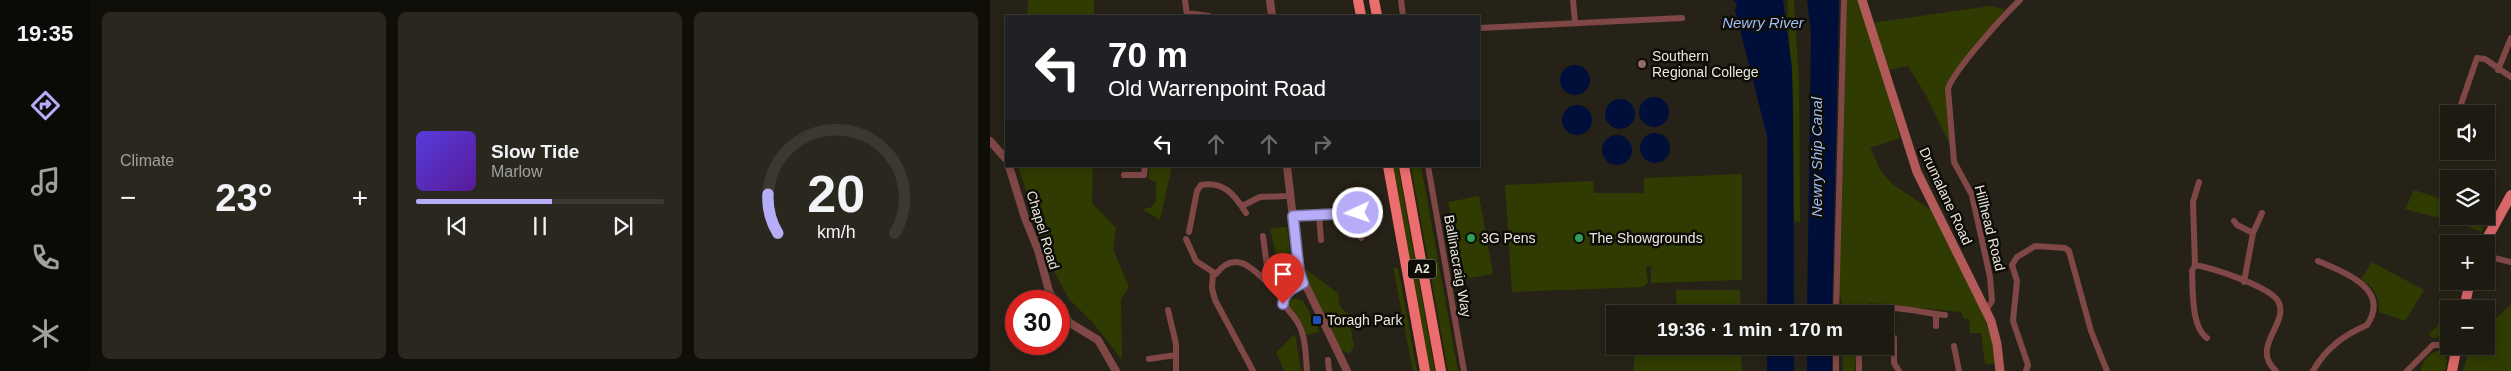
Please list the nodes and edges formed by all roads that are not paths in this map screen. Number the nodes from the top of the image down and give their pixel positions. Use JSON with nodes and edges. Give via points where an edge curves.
{"nodes":[{"id":1,"x":1184,"y":0,"type":"edge"},
{"id":2,"x":1270,"y":0,"type":"edge"},
{"id":3,"x":1358,"y":0,"type":"edge"},
{"id":4,"x":1374,"y":0,"type":"edge"},
{"id":5,"x":1401,"y":0,"type":"edge"},
{"id":6,"x":1573,"y":0,"type":"edge"},
{"id":7,"x":1844,"y":0,"type":"edge"},
{"id":8,"x":1862,"y":0,"type":"edge"},
{"id":9,"x":2020,"y":0,"type":"edge"},
{"id":10,"x":1187,"y":15,"type":"edge"},
{"id":11,"x":1272,"y":15,"type":"edge"},
{"id":12,"x":1361,"y":15,"type":"edge"},
{"id":13,"x":1376,"y":15,"type":"edge"},
{"id":14,"x":1403,"y":15,"type":"edge"},
{"id":15,"x":1682,"y":18,"type":"dead end"},
{"id":16,"x":1575,"y":22,"type":"junction"},
{"id":17,"x":1480,"y":28,"type":"edge"},
{"id":18,"x":2511,"y":38,"type":"edge"},
{"id":19,"x":2498,"y":70,"type":"junction"},
{"id":20,"x":2511,"y":77,"type":"edge"},
{"id":21,"x":2461,"y":105,"type":"edge"},
{"id":22,"x":990,"y":141,"type":"edge"},
{"id":23,"x":1005,"y":159,"type":"edge"},
{"id":24,"x":1010,"y":167,"type":"edge"},
{"id":25,"x":1144,"y":167,"type":"edge"},
{"id":26,"x":1287,"y":167,"type":"edge"},
{"id":27,"x":1388,"y":167,"type":"edge"},
{"id":28,"x":1404,"y":167,"type":"edge"},
{"id":29,"x":1428,"y":167,"type":"edge"},
{"id":30,"x":1124,"y":175,"type":"dead end"},
{"id":31,"x":2199,"y":182,"type":"dead end"},
{"id":32,"x":1290,"y":193,"type":"junction"},
{"id":33,"x":2511,"y":195,"type":"edge"},
{"id":34,"x":2262,"y":213,"type":"dead end"},
{"id":35,"x":1319,"y":215,"type":"junction"},
{"id":36,"x":1293,"y":216,"type":"junction"},
{"id":37,"x":2234,"y":221,"type":"dead end"},
{"id":38,"x":1189,"y":232,"type":"dead end"},
{"id":39,"x":2253,"y":233,"type":"junction"},
{"id":40,"x":2489,"y":235,"type":"edge"},
{"id":41,"x":1263,"y":236,"type":"dead end"},
{"id":42,"x":1361,"y":238,"type":"dead end"},
{"id":43,"x":1186,"y":239,"type":"dead end"},
{"id":44,"x":1322,"y":240,"type":"dead end"},
{"id":45,"x":2495,"y":258,"type":"edge"},
{"id":46,"x":2318,"y":261,"type":"dead end"},
{"id":47,"x":2511,"y":262,"type":"edge"},
{"id":48,"x":2195,"y":265,"type":"junction"},
{"id":49,"x":1213,"y":272,"type":"junction"},
{"id":50,"x":1262,"y":277,"type":"junction"},
{"id":51,"x":2244,"y":282,"type":"junction"},
{"id":52,"x":1303,"y":283,"type":"junction"},
{"id":53,"x":1049,"y":290,"type":"edge"},
{"id":54,"x":1284,"y":297,"type":"junction"},
{"id":55,"x":1836,"y":305,"type":"edge"},
{"id":56,"x":1894,"y":308,"type":"edge"},
{"id":57,"x":1987,"y":309,"type":"junction"},
{"id":58,"x":1168,"y":310,"type":"dead end"},
{"id":59,"x":1936,"y":315,"type":"junction"},
{"id":60,"x":1944,"y":315,"type":"dead end"},
{"id":61,"x":1070,"y":323,"type":"edge"},
{"id":62,"x":1936,"y":326,"type":"dead end"},
{"id":63,"x":2207,"y":338,"type":"dead end"},
{"id":64,"x":2440,"y":345,"type":"edge"},
{"id":65,"x":1954,"y":346,"type":"dead end"},
{"id":66,"x":1176,"y":355,"type":"junction"},
{"id":67,"x":1836,"y":355,"type":"edge"},
{"id":68,"x":1859,"y":355,"type":"edge"},
{"id":69,"x":1894,"y":355,"type":"edge"},
{"id":70,"x":2453,"y":355,"type":"edge"},
{"id":71,"x":1149,"y":359,"type":"dead end"},
{"id":72,"x":1328,"y":360,"type":"dead end"},
{"id":73,"x":1116,"y":371,"type":"edge"},
{"id":74,"x":1176,"y":371,"type":"edge"},
{"id":75,"x":1253,"y":371,"type":"edge"},
{"id":76,"x":1307,"y":371,"type":"edge"},
{"id":77,"x":1329,"y":371,"type":"edge"},
{"id":78,"x":1347,"y":371,"type":"edge"},
{"id":79,"x":1425,"y":371,"type":"edge"},
{"id":80,"x":1441,"y":371,"type":"edge"},
{"id":81,"x":1464,"y":371,"type":"edge"},
{"id":82,"x":1836,"y":371,"type":"edge"},
{"id":83,"x":1859,"y":371,"type":"edge"},
{"id":84,"x":1899,"y":371,"type":"edge"},
{"id":85,"x":1959,"y":371,"type":"edge"},
{"id":86,"x":2000,"y":371,"type":"edge"},
{"id":87,"x":2026,"y":371,"type":"edge"},
{"id":88,"x":2107,"y":371,"type":"edge"},
{"id":89,"x":2276,"y":371,"type":"edge"},
{"id":90,"x":2313,"y":371,"type":"edge"},
{"id":91,"x":2407,"y":371,"type":"edge"},
{"id":92,"x":2452,"y":371,"type":"edge"}],
"edges":[{"from":1,"to":10,"type":"street"},
{"from":2,"to":11,"type":"street"},
{"from":3,"to":12,"type":"highway"},
{"from":4,"to":13,"type":"highway"},
{"from":5,"to":14,"type":"street"},
{"from":6,"to":16,"type":"street"},
{"from":7,"to":55,"type":"street"},
{"from":8,"to":57,"type":"main road","name":"Drumalane Road","via":[[1917,172]]},
{"from":9,"to":57,"type":"street","name":"Hillhead Road","via":[[1981,43],[1948,89],[1954,162],[1972,195],[1990,277],[1992,301]]},
{"from":15,"to":16,"type":"street"},
{"from":16,"to":17,"type":"street"},
{"from":18,"to":19,"type":"street"},
{"from":19,"to":20,"type":"street"},
{"from":19,"to":21,"type":"street","via":[[2484,59],[2477,58]]},
{"from":22,"to":23,"type":"street"},
{"from":24,"to":53,"type":"street","name":"Chapel Road"},
{"from":25,"to":30,"type":"street","via":[[1144,174]]},
{"from":26,"to":32,"type":"street"},
{"from":27,"to":79,"type":"highway","number":"A2"},
{"from":28,"to":80,"type":"highway","number":"A2"},
{"from":29,"to":81,"type":"street","name":"Ballinacraig Way"},
{"from":31,"to":48,"type":"street","via":[[2193,202]]},
{"from":32,"to":36,"type":"street"},
{"from":32,"to":38,"type":"street","via":[[1287,196],[1260,197],[1244,209],[1231,191],[1221,186],[1201,185]]},
{"from":33,"to":40,"type":"main road"},
{"from":34,"to":39,"type":"street"},
{"from":35,"to":36,"type":"street"},
{"from":35,"to":42,"type":"street","via":[[1358,213]]},
{"from":35,"to":44,"type":"street"},
{"from":36,"to":52,"type":"street"},
{"from":37,"to":39,"type":"street"},
{"from":39,"to":51,"type":"street"},
{"from":41,"to":50,"type":"street","via":[[1267,266]]},
{"from":43,"to":49,"type":"street","via":[[1196,261]]},
{"from":45,"to":47,"type":"street"},
{"from":46,"to":90,"type":"street","via":[[2366,287],[2375,302],[2367,325],[2344,336],[2319,360]]},
{"from":48,"to":51,"type":"street"},
{"from":48,"to":63,"type":"street","via":[[2192,271],[2196,326]]},
{"from":49,"to":50,"type":"street","via":[[1216,274],[1228,264],[1238,262],[1247,264]]},
{"from":49,"to":75,"type":"street","via":[[1215,300]]},
{"from":50,"to":54,"type":"street","via":[[1273,291]]},
{"from":51,"to":89,"type":"street","via":[[2268,292],[2279,303],[2280,315],[2267,348],[2268,359]]},
{"from":52,"to":54,"type":"street"},
{"from":52,"to":78,"type":"street"},
{"from":54,"to":76,"type":"street","via":[[1283,304],[1302,331]]},
{"from":56,"to":59,"type":"street"},
{"from":57,"to":86,"type":"main road","name":"Drumalane Road","via":[[1998,344]]},
{"from":58,"to":66,"type":"street"},
{"from":59,"to":60,"type":"street"},
{"from":59,"to":62,"type":"street"},
{"from":61,"to":73,"type":"street","via":[[1098,340]]},
{"from":64,"to":91,"type":"street","via":[[2433,345]]},
{"from":65,"to":85,"type":"street"},
{"from":66,"to":71,"type":"street"},
{"from":66,"to":74,"type":"street"},
{"from":67,"to":82,"type":"street"},
{"from":68,"to":83,"type":"street"},
{"from":69,"to":84,"type":"street"},
{"from":70,"to":92,"type":"main road"},
{"from":72,"to":77,"type":"street"},
{"from":87,"to":88,"type":"street","via":[[2028,365],[2013,321],[2016,281],[2012,265],[2016,257],[2035,246],[2069,251],[2089,324]]}]}
